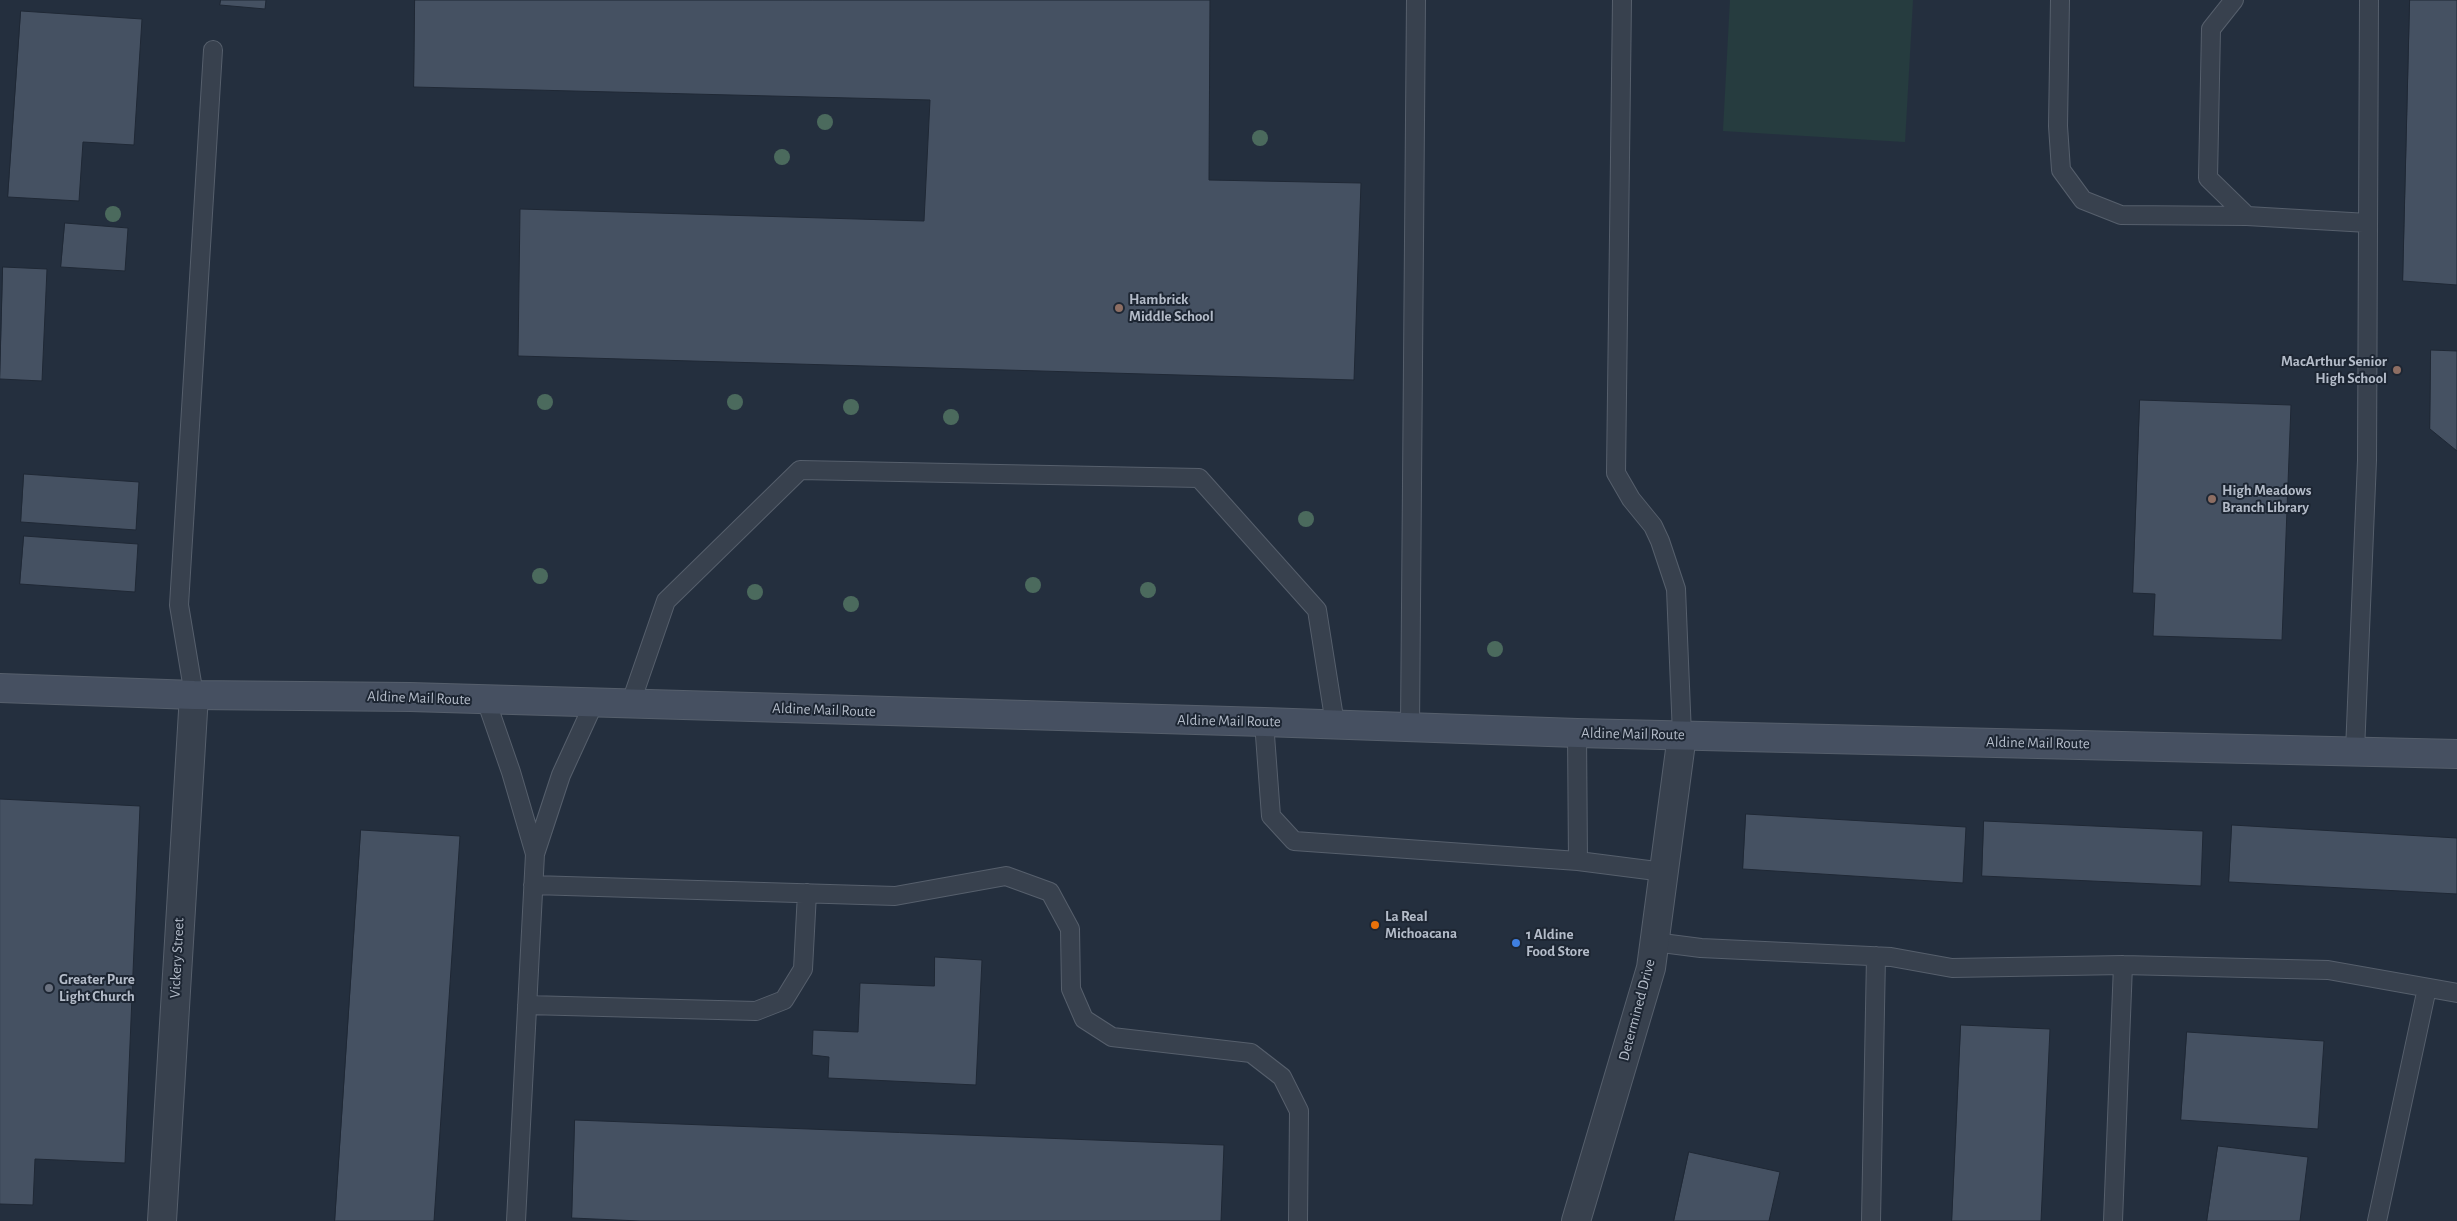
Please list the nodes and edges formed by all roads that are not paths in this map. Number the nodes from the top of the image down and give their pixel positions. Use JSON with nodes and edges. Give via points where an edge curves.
{"nodes":[{"id":1,"x":1416,"y":0,"type":"edge"},
{"id":2,"x":1622,"y":0,"type":"edge"},
{"id":3,"x":2060,"y":0,"type":"edge"},
{"id":4,"x":2234,"y":0,"type":"edge"},
{"id":5,"x":2370,"y":0,"type":"edge"},
{"id":6,"x":213,"y":50,"type":"dead end"},
{"id":7,"x":2247,"y":216,"type":"junction"},
{"id":8,"x":2368,"y":223,"type":"junction"},
{"id":9,"x":0,"y":688,"type":"edge"},
{"id":10,"x":194,"y":695,"type":"junction"},
{"id":11,"x":486,"y":700,"type":"junction"},
{"id":12,"x":594,"y":704,"type":"junction"},
{"id":13,"x":630,"y":705,"type":"junction"},
{"id":14,"x":1264,"y":722,"type":"junction"},
{"id":15,"x":1335,"y":724,"type":"junction"},
{"id":16,"x":1410,"y":726,"type":"junction"},
{"id":17,"x":1577,"y":733,"type":"junction"},
{"id":18,"x":1682,"y":735,"type":"junction"},
{"id":19,"x":2355,"y":751,"type":"junction"},
{"id":20,"x":2457,"y":754,"type":"edge"},
{"id":21,"x":535,"y":854,"type":"junction"},
{"id":22,"x":1578,"y":861,"type":"junction"},
{"id":23,"x":1664,"y":872,"type":"junction"},
{"id":24,"x":533,"y":885,"type":"junction"},
{"id":25,"x":807,"y":893,"type":"junction"},
{"id":26,"x":1654,"y":942,"type":"junction"},
{"id":27,"x":1876,"y":956,"type":"junction"},
{"id":28,"x":2122,"y":965,"type":"junction"},
{"id":29,"x":2427,"y":988,"type":"junction"},
{"id":30,"x":2457,"y":993,"type":"edge"},
{"id":31,"x":527,"y":1005,"type":"junction"},
{"id":32,"x":162,"y":1221,"type":"edge"},
{"id":33,"x":516,"y":1221,"type":"edge"},
{"id":34,"x":1298,"y":1221,"type":"edge"},
{"id":35,"x":1576,"y":1221,"type":"edge"},
{"id":36,"x":1871,"y":1221,"type":"edge"},
{"id":37,"x":2113,"y":1221,"type":"edge"},
{"id":38,"x":2377,"y":1221,"type":"edge"}],
"edges":[{"from":1,"to":16,"type":"lane"},
{"from":2,"to":18,"type":"lane","via":[[1616,473],[1631,499],[1653,526],[1676,589]]},
{"from":3,"to":7,"type":"lane","via":[[2060,170],[2083,200],[2121,216]]},
{"from":4,"to":7,"type":"lane","via":[[2211,29],[2208,178]]},
{"from":5,"to":8,"type":"lane"},
{"from":6,"to":10,"type":"lane","via":[[179,605]]},
{"from":7,"to":8,"type":"lane"},
{"from":8,"to":19,"type":"lane","via":[[2367,460]]},
{"from":9,"to":10,"type":"main road","name":"Aldine Mail Route"},
{"from":10,"to":11,"type":"main road","name":"Aldine Mail Route"},
{"from":10,"to":32,"type":"street","name":"Vickery Street"},
{"from":11,"to":12,"type":"main road","name":"Aldine Mail Route"},
{"from":11,"to":21,"type":"lane"},
{"from":12,"to":13,"type":"main road","name":"Aldine Mail Route"},
{"from":12,"to":21,"type":"lane","via":[[561,775]]},
{"from":13,"to":14,"type":"main road","name":"Aldine Mail Route"},
{"from":13,"to":15,"type":"lane","via":[[666,601],[800,470],[1199,478],[1317,610]]},
{"from":14,"to":15,"type":"main road","name":"Aldine Mail Route"},
{"from":14,"to":22,"type":"lane","via":[[1271,816],[1294,841]]},
{"from":15,"to":16,"type":"main road","name":"Aldine Mail Route"},
{"from":16,"to":17,"type":"main road","name":"Aldine Mail Route"},
{"from":17,"to":18,"type":"main road","name":"Aldine Mail Route"},
{"from":17,"to":22,"type":"lane"},
{"from":18,"to":19,"type":"main road","name":"Aldine Mail Route"},
{"from":18,"to":23,"type":"street","name":"Determined Drive"},
{"from":19,"to":20,"type":"main road","name":"Aldine Mail Route"},
{"from":21,"to":24,"type":"lane"},
{"from":22,"to":23,"type":"lane"},
{"from":23,"to":26,"type":"street","name":"Determined Drive"},
{"from":24,"to":25,"type":"lane"},
{"from":24,"to":31,"type":"lane"},
{"from":25,"to":31,"type":"lane","via":[[803,970],[784,1000],[756,1011]]},
{"from":25,"to":34,"type":"lane","via":[[895,896],[1006,876],[1050,892],[1070,929],[1071,990],[1084,1019],[1112,1037],[1251,1053],[1282,1077],[1299,1111]]},
{"from":26,"to":27,"type":"lane","via":[[1702,948]]},
{"from":26,"to":35,"type":"street","name":"Determined Drive","via":[[1651,968]]},
{"from":27,"to":28,"type":"lane","via":[[1952,968]]},
{"from":27,"to":36,"type":"lane"},
{"from":28,"to":29,"type":"lane","via":[[2328,970]]},
{"from":28,"to":37,"type":"lane"},
{"from":29,"to":30,"type":"lane"},
{"from":29,"to":38,"type":"lane"},
{"from":31,"to":33,"type":"lane"}]}
